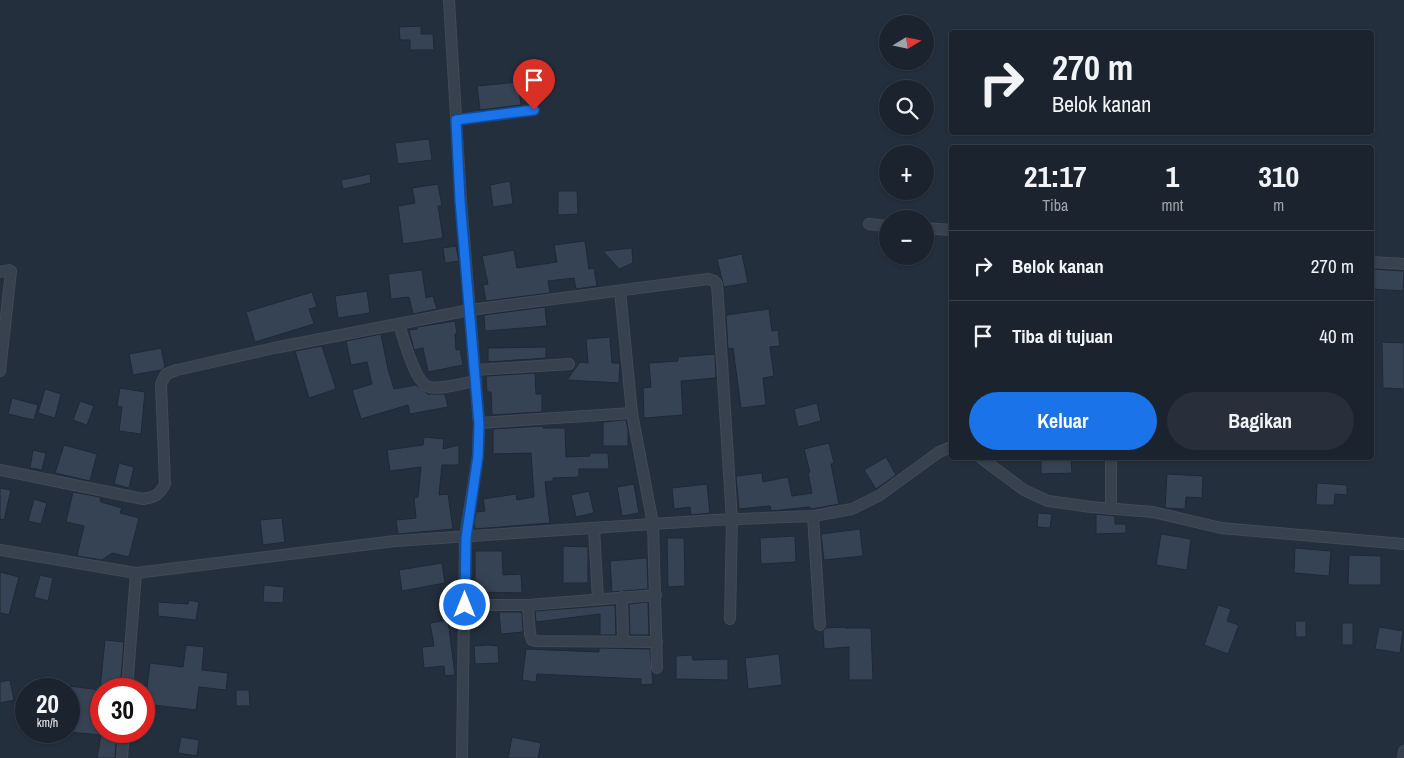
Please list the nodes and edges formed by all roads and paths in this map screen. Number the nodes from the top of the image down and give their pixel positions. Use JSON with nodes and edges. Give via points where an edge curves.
{"nodes":[{"id":1,"x":449,"y":0,"type":"edge"},
{"id":2,"x":534,"y":110,"type":"dead end"},
{"id":3,"x":456,"y":120,"type":"junction"},
{"id":4,"x":869,"y":224,"type":"dead end"},
{"id":5,"x":879,"y":225,"type":"edge"},
{"id":6,"x":934,"y":229,"type":"edge"},
{"id":7,"x":949,"y":230,"type":"edge"},
{"id":8,"x":1374,"y":262,"type":"edge"},
{"id":9,"x":1404,"y":264,"type":"edge"},
{"id":10,"x":0,"y":272,"type":"edge"},
{"id":11,"x":620,"y":291,"type":"junction"},
{"id":12,"x":470,"y":310,"type":"junction"},
{"id":13,"x":399,"y":324,"type":"junction"},
{"id":14,"x":569,"y":364,"type":"dead end"},
{"id":15,"x":0,"y":371,"type":"edge"},
{"id":16,"x":475,"y":375,"type":"junction"},
{"id":17,"x":632,"y":413,"type":"junction"},
{"id":18,"x":479,"y":424,"type":"junction"},
{"id":19,"x":949,"y":448,"type":"edge"},
{"id":20,"x":984,"y":460,"type":"edge"},
{"id":21,"x":1111,"y":460,"type":"edge"},
{"id":22,"x":0,"y":470,"type":"edge"},
{"id":23,"x":1111,"y":509,"type":"junction"},
{"id":24,"x":813,"y":516,"type":"junction"},
{"id":25,"x":732,"y":520,"type":"junction"},
{"id":26,"x":654,"y":524,"type":"junction"},
{"id":27,"x":594,"y":528,"type":"junction"},
{"id":28,"x":466,"y":538,"type":"junction"},
{"id":29,"x":1404,"y":544,"type":"edge"},
{"id":30,"x":0,"y":550,"type":"edge"},
{"id":31,"x":136,"y":572,"type":"junction"},
{"id":32,"x":656,"y":595,"type":"junction"},
{"id":33,"x":622,"y":597,"type":"junction"},
{"id":34,"x":598,"y":599,"type":"junction"},
{"id":35,"x":465,"y":605,"type":"junction"},
{"id":36,"x":528,"y":605,"type":"junction"},
{"id":37,"x":730,"y":619,"type":"dead end"},
{"id":38,"x":820,"y":625,"type":"dead end"},
{"id":39,"x":623,"y":641,"type":"junction"},
{"id":40,"x":658,"y":642,"type":"junction"},
{"id":41,"x":658,"y":668,"type":"dead end"},
{"id":42,"x":128,"y":678,"type":"edge"},
{"id":43,"x":123,"y":743,"type":"edge"},
{"id":44,"x":1404,"y":751,"type":"edge"},
{"id":45,"x":122,"y":758,"type":"edge"},
{"id":46,"x":462,"y":758,"type":"edge"},
{"id":47,"x":1403,"y":758,"type":"edge"}],
"edges":[{"from":1,"to":3,"type":"street"},
{"from":2,"to":3,"type":"lane"},
{"from":3,"to":12,"type":"street"},
{"from":4,"to":5,"type":"street"},
{"from":6,"to":7,"type":"street"},
{"from":8,"to":9,"type":"street"},
{"from":10,"to":15,"type":"street","via":[[11,271]]},
{"from":11,"to":12,"type":"street"},
{"from":11,"to":17,"type":"street"},
{"from":11,"to":25,"type":"street","via":[[708,280],[717,284]]},
{"from":12,"to":13,"type":"street"},
{"from":12,"to":16,"type":"street"},
{"from":13,"to":16,"type":"street","via":[[419,377],[430,388]]},
{"from":13,"to":22,"type":"street","via":[[274,348],[166,374],[161,384],[165,484],[155,497],[143,499]]},
{"from":14,"to":16,"type":"street"},
{"from":16,"to":18,"type":"street"},
{"from":17,"to":18,"type":"street"},
{"from":17,"to":26,"type":"street"},
{"from":18,"to":28,"type":"street","via":[[477,466]]},
{"from":19,"to":24,"type":"street","via":[[880,496],[852,509]]},
{"from":20,"to":23,"type":"street","via":[[1024,490],[1048,501]]},
{"from":21,"to":23,"type":"street"},
{"from":23,"to":29,"type":"street","via":[[1153,512],[1221,528]]},
{"from":24,"to":25,"type":"street"},
{"from":24,"to":38,"type":"street"},
{"from":25,"to":26,"type":"street"},
{"from":25,"to":37,"type":"street"},
{"from":26,"to":27,"type":"street"},
{"from":26,"to":32,"type":"street"},
{"from":27,"to":28,"type":"street"},
{"from":27,"to":34,"type":"street"},
{"from":28,"to":31,"type":"street","via":[[395,542]]},
{"from":28,"to":35,"type":"street"},
{"from":30,"to":31,"type":"street"},
{"from":31,"to":42,"type":"street"},
{"from":32,"to":33,"type":"street"},
{"from":32,"to":40,"type":"street"},
{"from":33,"to":34,"type":"street"},
{"from":33,"to":39,"type":"street"},
{"from":34,"to":36,"type":"street"},
{"from":35,"to":36,"type":"street"},
{"from":35,"to":46,"type":"street"},
{"from":36,"to":39,"type":"street","via":[[532,640]]},
{"from":39,"to":40,"type":"street"},
{"from":40,"to":41,"type":"street"},
{"from":43,"to":45,"type":"street"},
{"from":44,"to":47,"type":"street"}]}
